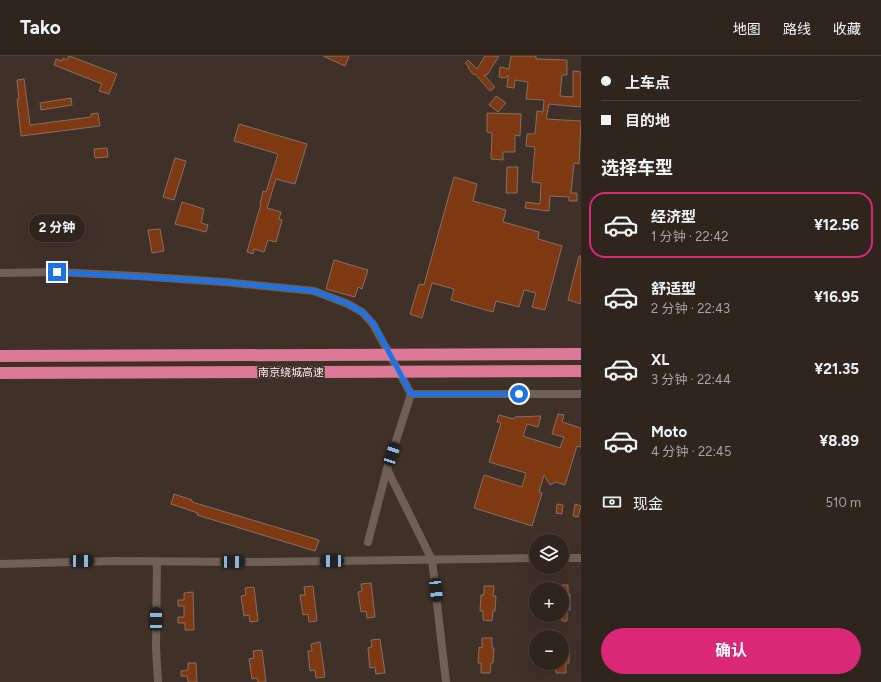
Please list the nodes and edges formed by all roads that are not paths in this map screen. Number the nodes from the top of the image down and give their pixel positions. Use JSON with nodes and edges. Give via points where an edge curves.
{"nodes":[{"id":1,"x":0,"y":273,"type":"edge"},
{"id":2,"x":581,"y":354,"type":"edge"},
{"id":3,"x":0,"y":356,"type":"edge"},
{"id":4,"x":581,"y":370,"type":"edge"},
{"id":5,"x":0,"y":373,"type":"edge"},
{"id":6,"x":411,"y":394,"type":"junction"},
{"id":7,"x":581,"y":394,"type":"edge"},
{"id":8,"x":387,"y":469,"type":"junction"},
{"id":9,"x":368,"y":542,"type":"dead end"},
{"id":10,"x":529,"y":558,"type":"edge"},
{"id":11,"x":569,"y":558,"type":"edge"},
{"id":12,"x":581,"y":558,"type":"edge"},
{"id":13,"x":432,"y":560,"type":"junction"},
{"id":14,"x":156,"y":562,"type":"junction"},
{"id":15,"x":0,"y":564,"type":"edge"},
{"id":16,"x":158,"y":682,"type":"edge"},
{"id":17,"x":446,"y":682,"type":"edge"}],
"edges":[{"from":1,"to":6,"type":"street","via":[[57,272],[136,276],[314,291],[348,304],[362,312],[374,324]]},
{"from":2,"to":3,"type":"highway","name":"南京绕城高速"},
{"from":4,"to":5,"type":"highway","name":"南京绕城高速"},
{"from":6,"to":7,"type":"street"},
{"from":6,"to":8,"type":"street"},
{"from":8,"to":9,"type":"street"},
{"from":8,"to":13,"type":"street"},
{"from":10,"to":13,"type":"street"},
{"from":11,"to":12,"type":"street"},
{"from":13,"to":14,"type":"street"},
{"from":13,"to":17,"type":"street"},
{"from":14,"to":15,"type":"street","via":[[66,561]]},
{"from":14,"to":16,"type":"street"}]}
